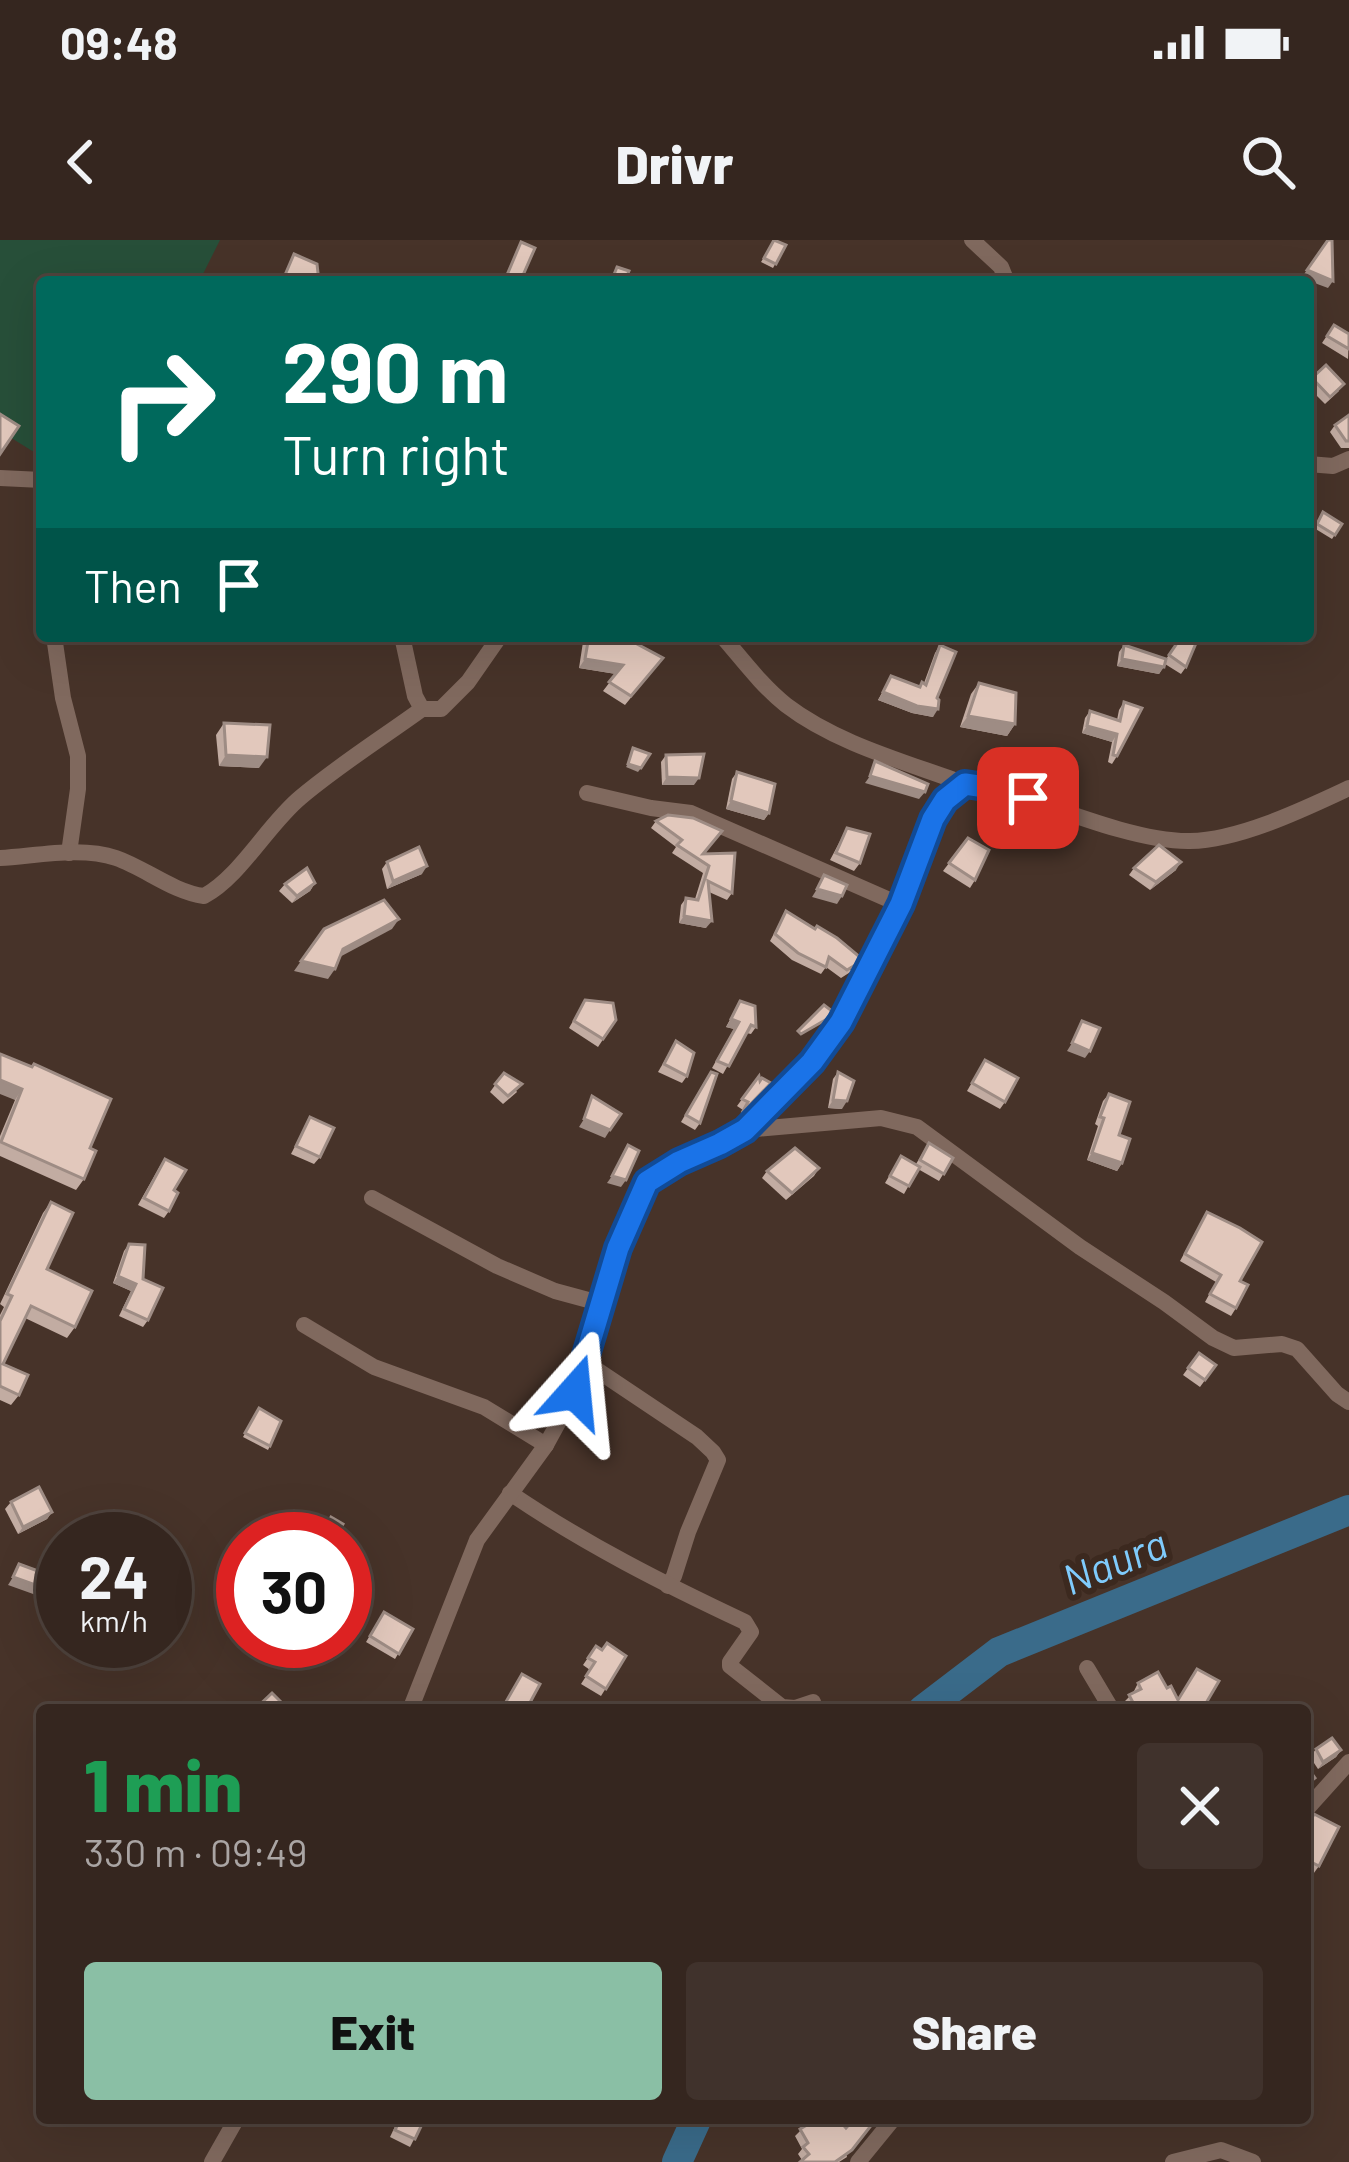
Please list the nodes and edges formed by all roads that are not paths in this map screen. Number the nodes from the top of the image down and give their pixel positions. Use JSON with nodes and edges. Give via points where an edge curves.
{"nodes":[{"id":1,"x":972,"y":240,"type":"edge"},
{"id":2,"x":1005,"y":276,"type":"edge"},
{"id":3,"x":1349,"y":459,"type":"edge"},
{"id":4,"x":1314,"y":464,"type":"edge"},
{"id":5,"x":0,"y":478,"type":"edge"},
{"id":6,"x":36,"y":481,"type":"edge"},
{"id":7,"x":55,"y":642,"type":"edge"},
{"id":8,"x":402,"y":642,"type":"edge"},
{"id":9,"x":496,"y":642,"type":"edge"},
{"id":10,"x":727,"y":642,"type":"edge"},
{"id":11,"x":422,"y":709,"type":"junction"},
{"id":12,"x":965,"y":784,"type":"junction"},
{"id":13,"x":1349,"y":788,"type":"edge"},
{"id":14,"x":586,"y":794,"type":"dead end"},
{"id":15,"x":69,"y":854,"type":"junction"},
{"id":16,"x":0,"y":858,"type":"edge"},
{"id":17,"x":901,"y":904,"type":"junction"},
{"id":18,"x":745,"y":1130,"type":"junction"},
{"id":19,"x":372,"y":1198,"type":"dead end"},
{"id":20,"x":603,"y":1304,"type":"junction"},
{"id":21,"x":304,"y":1325,"type":"dead end"},
{"id":22,"x":585,"y":1362,"type":"junction"},
{"id":23,"x":1349,"y":1402,"type":"edge"},
{"id":24,"x":546,"y":1445,"type":"junction"},
{"id":25,"x":510,"y":1493,"type":"junction"},
{"id":26,"x":668,"y":1586,"type":"junction"},
{"id":27,"x":1087,"y":1668,"type":"dead end"},
{"id":28,"x":813,"y":1702,"type":"dead end"},
{"id":29,"x":412,"y":1704,"type":"edge"},
{"id":30,"x":778,"y":1704,"type":"edge"},
{"id":31,"x":807,"y":1704,"type":"edge"},
{"id":32,"x":1108,"y":1704,"type":"edge"},
{"id":33,"x":1349,"y":1762,"type":"edge"},
{"id":34,"x":1311,"y":1804,"type":"edge"},
{"id":35,"x":234,"y":2124,"type":"edge"},
{"id":36,"x":889,"y":2124,"type":"edge"},
{"id":37,"x":212,"y":2162,"type":"edge"},
{"id":38,"x":858,"y":2162,"type":"edge"},
{"id":39,"x":1173,"y":2162,"type":"edge"},
{"id":40,"x":1253,"y":2162,"type":"edge"}],
"edges":[{"from":1,"to":2,"type":"street"},
{"from":3,"to":4,"type":"street"},
{"from":5,"to":6,"type":"street"},
{"from":7,"to":15,"type":"street","via":[[78,756]]},
{"from":8,"to":11,"type":"street"},
{"from":9,"to":11,"type":"street","via":[[441,710]]},
{"from":10,"to":12,"type":"street","via":[[786,704],[866,747]]},
{"from":11,"to":15,"type":"street","via":[[300,798],[204,896],[107,855]]},
{"from":12,"to":13,"type":"street","via":[[1191,842],[1268,823]]},
{"from":12,"to":17,"type":"street","via":[[933,819]]},
{"from":14,"to":17,"type":"street","via":[[691,813]]},
{"from":15,"to":16,"type":"street"},
{"from":17,"to":18,"type":"street","via":[[841,1022]]},
{"from":18,"to":20,"type":"street","via":[[647,1182]]},
{"from":18,"to":23,"type":"street","via":[[881,1118],[917,1127],[1213,1338],[1234,1348],[1298,1348]]},
{"from":19,"to":20,"type":"street","via":[[497,1266]]},
{"from":20,"to":22,"type":"street"},
{"from":21,"to":24,"type":"street","via":[[374,1367],[472,1402]]},
{"from":22,"to":24,"type":"street"},
{"from":22,"to":26,"type":"street","via":[[697,1437],[718,1460]]},
{"from":24,"to":25,"type":"street"},
{"from":25,"to":26,"type":"street"},
{"from":25,"to":29,"type":"street","via":[[469,1558]]},
{"from":26,"to":30,"type":"street","via":[[750,1626],[730,1662]]},
{"from":27,"to":32,"type":"street"},
{"from":28,"to":31,"type":"street"},
{"from":33,"to":34,"type":"street"},
{"from":35,"to":37,"type":"street"},
{"from":36,"to":38,"type":"street"},
{"from":39,"to":40,"type":"street","via":[[1221,2150]]}]}
